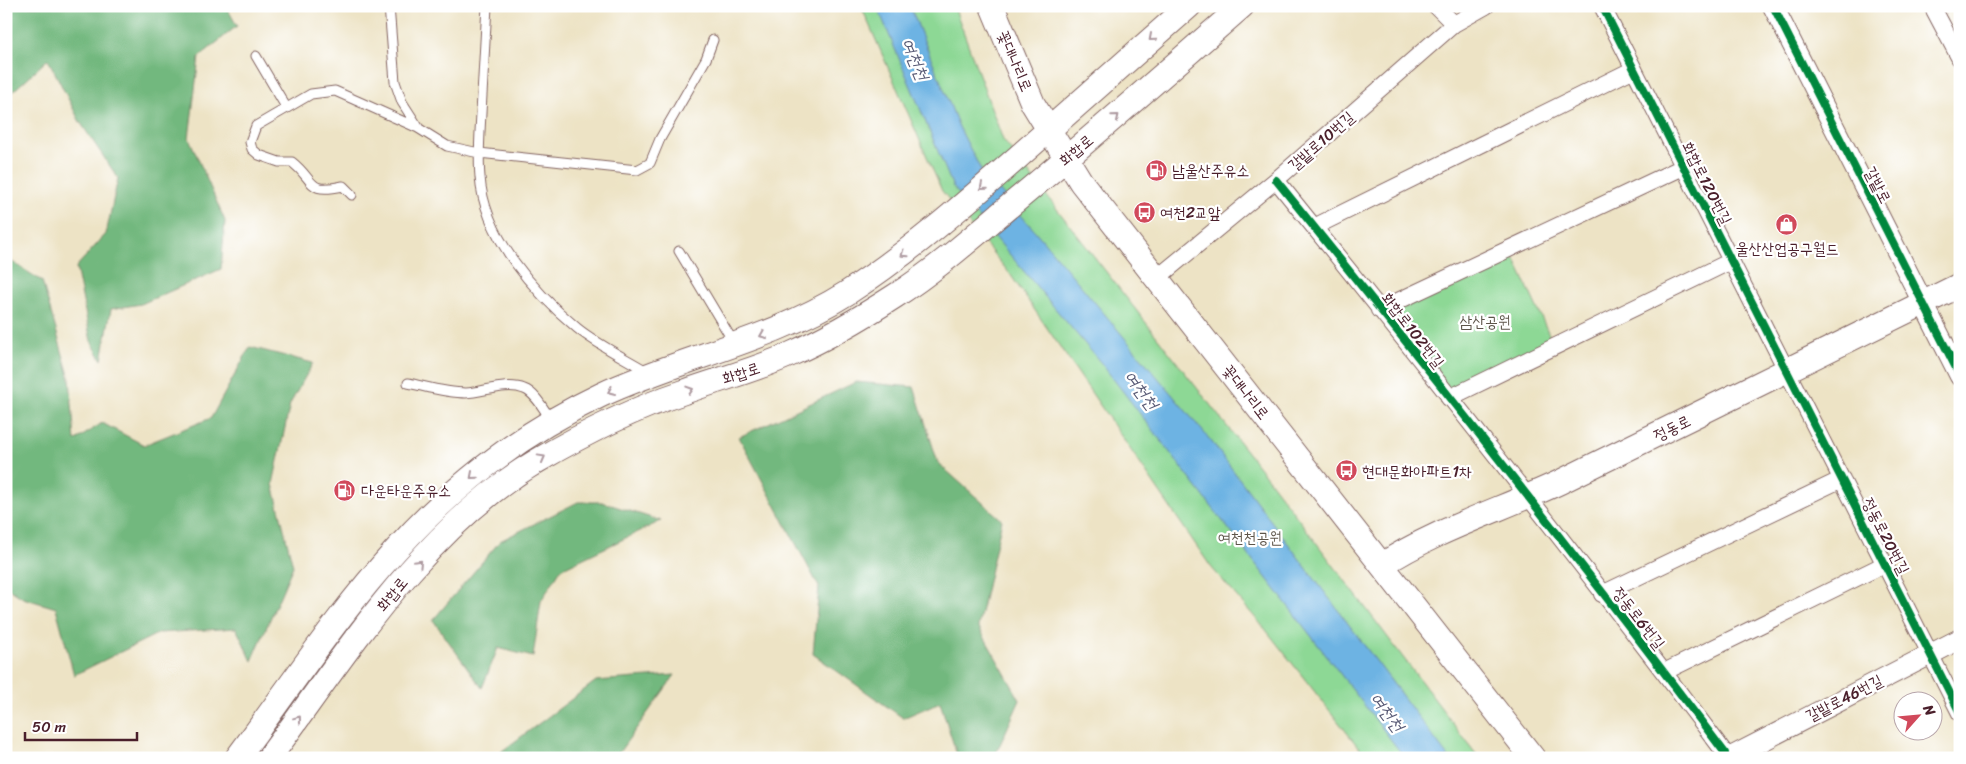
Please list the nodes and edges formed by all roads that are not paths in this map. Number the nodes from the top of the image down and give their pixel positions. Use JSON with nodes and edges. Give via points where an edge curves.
{"nodes":[{"id":1,"x":389,"y":6,"type":"edge"},
{"id":2,"x":487,"y":6,"type":"edge"},
{"id":3,"x":992,"y":6,"type":"edge"},
{"id":4,"x":1189,"y":6,"type":"edge"},
{"id":5,"x":1242,"y":6,"type":"edge"},
{"id":6,"x":1436,"y":6,"type":"edge"},
{"id":7,"x":1486,"y":6,"type":"edge"},
{"id":8,"x":1602,"y":6,"type":"edge"},
{"id":9,"x":1773,"y":6,"type":"edge"},
{"id":10,"x":1932,"y":6,"type":"edge"},
{"id":11,"x":1454,"y":24,"type":"junction"},
{"id":12,"x":713,"y":40,"type":"dead end"},
{"id":13,"x":256,"y":56,"type":"dead end"},
{"id":14,"x":1960,"y":59,"type":"edge"},
{"id":15,"x":1634,"y":69,"type":"junction"},
{"id":16,"x":286,"y":108,"type":"junction"},
{"id":17,"x":418,"y":128,"type":"junction"},
{"id":18,"x":1047,"y":131,"type":"junction"},
{"id":19,"x":480,"y":153,"type":"junction"},
{"id":20,"x":1065,"y":160,"type":"junction"},
{"id":21,"x":1683,"y":167,"type":"junction"},
{"id":22,"x":1276,"y":180,"type":"junction"},
{"id":23,"x":352,"y":194,"type":"dead end"},
{"id":24,"x":1314,"y":227,"type":"junction"},
{"id":25,"x":679,"y":251,"type":"dead end"},
{"id":26,"x":1731,"y":261,"type":"junction"},
{"id":27,"x":1156,"y":279,"type":"junction"},
{"id":28,"x":1960,"y":285,"type":"edge"},
{"id":29,"x":1922,"y":304,"type":"junction"},
{"id":30,"x":1379,"y":310,"type":"junction"},
{"id":31,"x":735,"y":345,"type":"junction"},
{"id":32,"x":1787,"y":372,"type":"junction"},
{"id":33,"x":650,"y":374,"type":"junction"},
{"id":34,"x":1960,"y":376,"type":"edge"},
{"id":35,"x":408,"y":383,"type":"dead end"},
{"id":36,"x":1449,"y":398,"type":"junction"},
{"id":37,"x":552,"y":422,"type":"junction"},
{"id":38,"x":1842,"y":479,"type":"junction"},
{"id":39,"x":1529,"y":497,"type":"junction"},
{"id":40,"x":1885,"y":564,"type":"junction"},
{"id":41,"x":1382,"y":565,"type":"junction"},
{"id":42,"x":1602,"y":594,"type":"junction"},
{"id":43,"x":1960,"y":639,"type":"edge"},
{"id":44,"x":1930,"y":654,"type":"junction"},
{"id":45,"x":1664,"y":672,"type":"junction"},
{"id":46,"x":1960,"y":713,"type":"edge"},
{"id":47,"x":237,"y":758,"type":"edge"},
{"id":48,"x":269,"y":758,"type":"edge"},
{"id":49,"x":1533,"y":758,"type":"edge"},
{"id":50,"x":1727,"y":758,"type":"edge"}],
"edges":[{"from":1,"to":17,"type":"lane","via":[[395,82],[402,102]]},
{"from":2,"to":19,"type":"lane"},
{"from":3,"to":18,"type":"main road","name":"꽃대나리로"},
{"from":4,"to":18,"type":"main road","name":"화합로","one_way":true},
{"from":20,"to":5,"type":"main road","name":"화합로","one_way":true},
{"from":6,"to":11,"type":"street"},
{"from":7,"to":11,"type":"street","name":"갈밭로10번길"},
{"from":8,"to":15,"type":"street","name":"화합로120번길"},
{"from":9,"to":29,"type":"street","name":"갈밭로"},
{"from":10,"to":14,"type":"street"},
{"from":11,"to":22,"type":"street","name":"갈밭로10번길"},
{"from":12,"to":19,"type":"lane","via":[[706,59],[645,168],[627,171]]},
{"from":13,"to":16,"type":"lane"},
{"from":15,"to":21,"type":"street","name":"화합로120번길"},
{"from":15,"to":24,"type":"street"},
{"from":16,"to":17,"type":"lane","via":[[311,94],[335,91]]},
{"from":16,"to":23,"type":"lane","via":[[256,126],[251,136],[252,149],[273,161],[292,162],[318,188],[326,190],[342,186]]},
{"from":17,"to":19,"type":"lane","via":[[447,146]]},
{"from":18,"to":20,"type":"main road","name":"꽃대나리로"},
{"from":18,"to":31,"type":"main road","name":"화합로","one_way":true,"via":[[912,248],[843,295],[777,329]]},
{"from":19,"to":33,"type":"lane","via":[[480,179],[488,213],[498,234],[532,283],[578,329]]},
{"from":20,"to":27,"type":"main road","name":"꽃대나리로"},
{"from":48,"to":20,"type":"main road","name":"화합로","one_way":true,"via":[[376,613],[412,570],[450,530],[499,488],[534,463],[650,405],[759,367],[826,338],[899,294]]},
{"from":21,"to":26,"type":"street","name":"화합로120번길"},
{"from":21,"to":30,"type":"street"},
{"from":22,"to":24,"type":"street","name":"화합로102번길"},
{"from":22,"to":27,"type":"street","name":"갈밭로10번길"},
{"from":24,"to":30,"type":"street","name":"화합로102번길"},
{"from":25,"to":31,"type":"lane"},
{"from":26,"to":32,"type":"street","name":"화합로120번길"},
{"from":26,"to":36,"type":"street"},
{"from":27,"to":41,"type":"main road","name":"꽃대나리로"},
{"from":28,"to":29,"type":"main road","name":"정동로"},
{"from":29,"to":32,"type":"main road","name":"정동로"},
{"from":29,"to":34,"type":"street","name":"갈밭로"},
{"from":30,"to":36,"type":"street","name":"화합로102번길"},
{"from":31,"to":33,"type":"main road","name":"화합로"},
{"from":32,"to":38,"type":"street","name":"정동로20번길"},
{"from":32,"to":39,"type":"main road","name":"정동로"},
{"from":33,"to":37,"type":"main road","name":"화합로","one_way":true,"via":[[599,396]]},
{"from":35,"to":37,"type":"lane","via":[[452,393],[523,388],[530,392]]},
{"from":36,"to":39,"type":"street","name":"화합로102번길"},
{"from":37,"to":47,"type":"main road","name":"화합로","one_way":true,"via":[[483,468],[432,512],[394,552]]},
{"from":38,"to":40,"type":"street","name":"정동로20번길"},
{"from":38,"to":42,"type":"street","name":"정동로6번길"},
{"from":39,"to":41,"type":"main road","name":"정동로","via":[[1410,548]]},
{"from":39,"to":42,"type":"street","name":"정동로6번길"},
{"from":40,"to":44,"type":"street","name":"정동로20번길"},
{"from":40,"to":45,"type":"street","name":"정동로6번길"},
{"from":41,"to":49,"type":"main road","name":"꽃대나리로"},
{"from":42,"to":45,"type":"street","name":"정동로6번길"},
{"from":43,"to":44,"type":"street","name":"갈밭로46번길"},
{"from":44,"to":46,"type":"street","name":"정동로20번길"},
{"from":44,"to":50,"type":"street","name":"갈밭로46번길"},
{"from":45,"to":50,"type":"street","name":"정동로6번길"}]}
